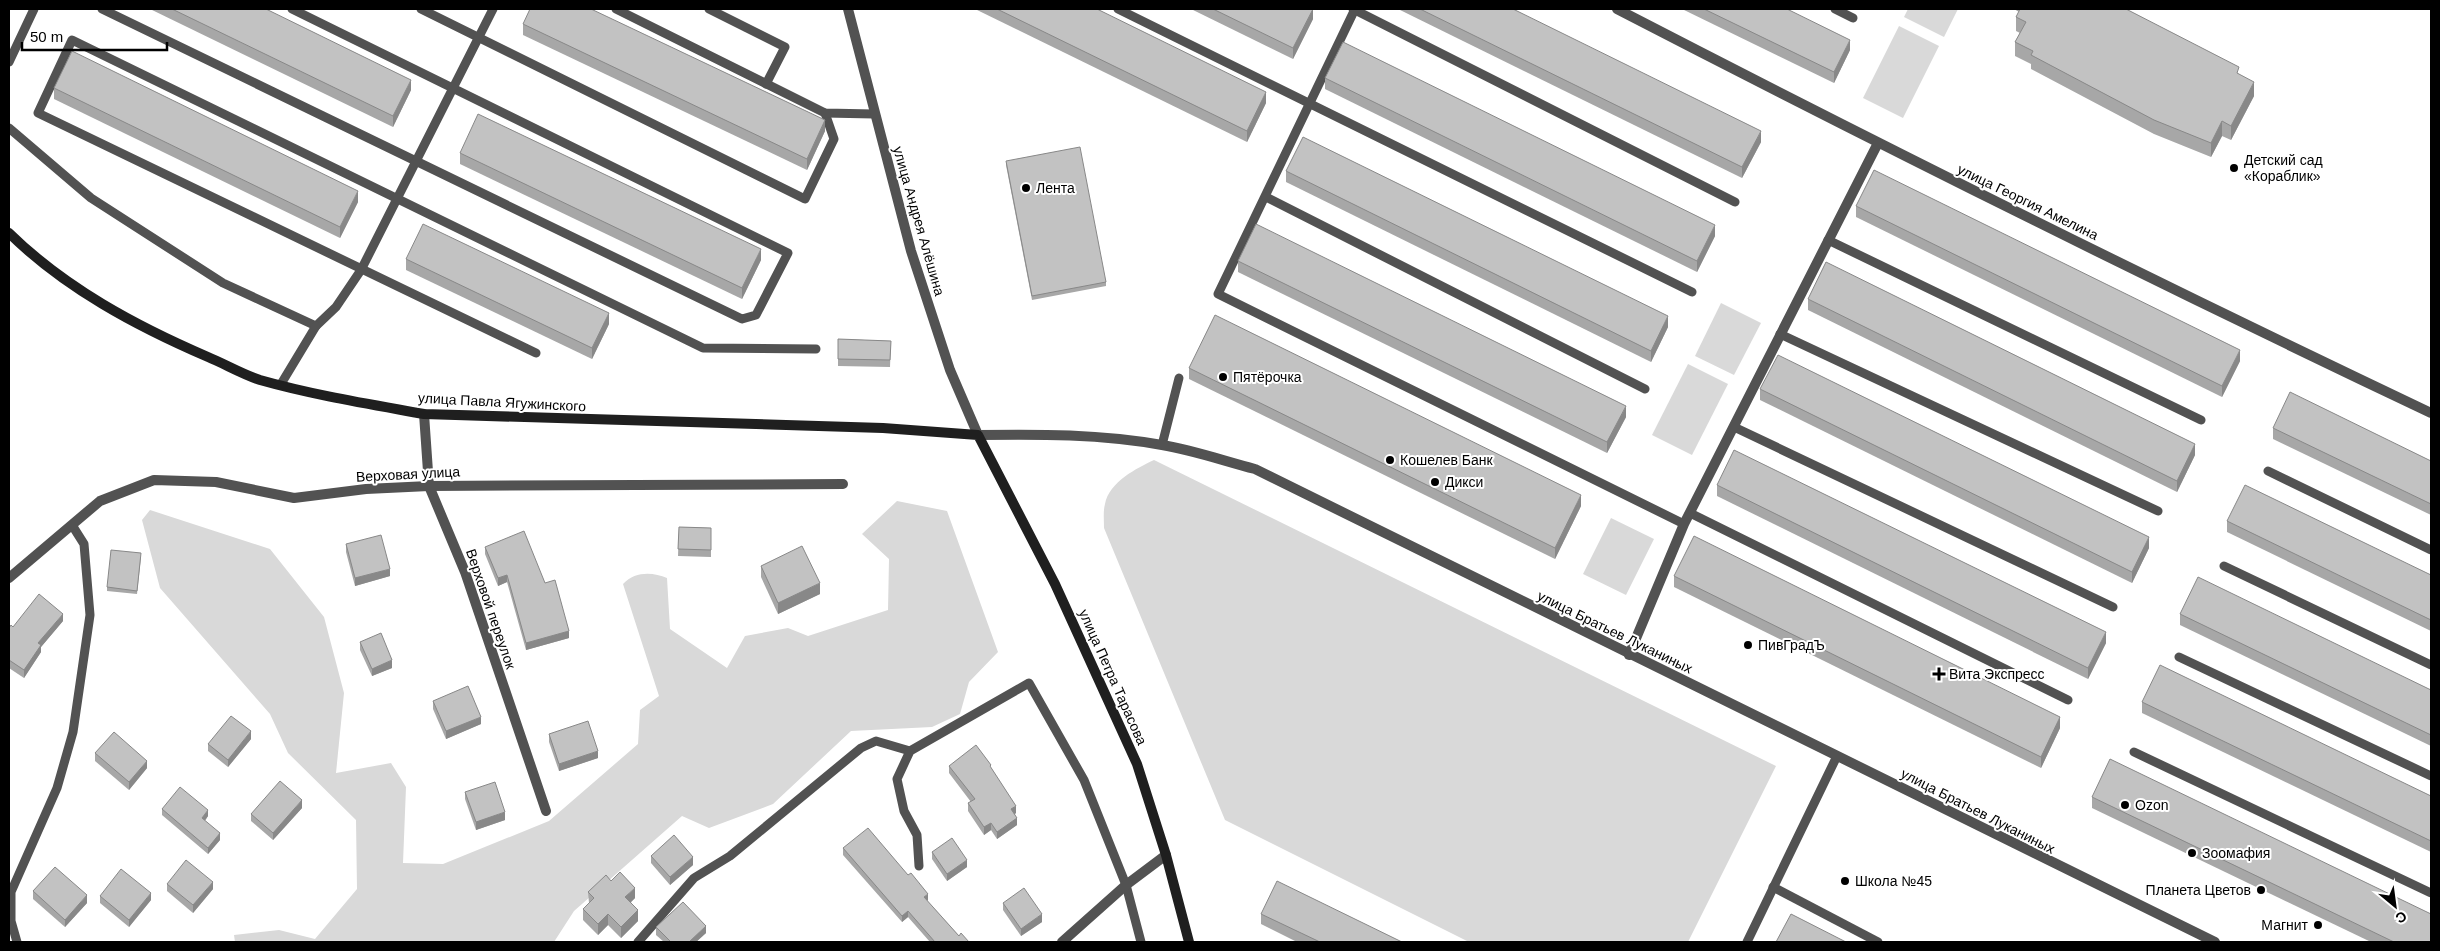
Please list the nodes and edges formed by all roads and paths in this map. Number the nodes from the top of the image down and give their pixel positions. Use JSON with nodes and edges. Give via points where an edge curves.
{"nodes":[{"id":1,"x":34,"y":9,"type":"edge"},
{"id":2,"x":102,"y":9,"type":"edge"},
{"id":3,"x":292,"y":9,"type":"edge"},
{"id":4,"x":421,"y":9,"type":"edge"},
{"id":5,"x":493,"y":9,"type":"edge"},
{"id":6,"x":616,"y":9,"type":"edge"},
{"id":7,"x":710,"y":9,"type":"edge"},
{"id":8,"x":848,"y":9,"type":"edge"},
{"id":9,"x":1118,"y":9,"type":"edge"},
{"id":10,"x":1354,"y":9,"type":"edge"},
{"id":11,"x":1617,"y":9,"type":"edge"},
{"id":12,"x":1835,"y":9,"type":"edge"},
{"id":13,"x":1853,"y":18,"type":"dead end"},
{"id":14,"x":479,"y":36,"type":"junction"},
{"id":15,"x":9,"y":62,"type":"edge"},
{"id":16,"x":766,"y":84,"type":"junction"},
{"id":17,"x":454,"y":88,"type":"junction"},
{"id":18,"x":1311,"y":104,"type":"junction"},
{"id":19,"x":825,"y":113,"type":"junction"},
{"id":20,"x":874,"y":114,"type":"junction"},
{"id":21,"x":9,"y":128,"type":"edge"},
{"id":22,"x":1878,"y":143,"type":"junction"},
{"id":23,"x":417,"y":160,"type":"junction"},
{"id":24,"x":1266,"y":197,"type":"junction"},
{"id":25,"x":398,"y":198,"type":"junction"},
{"id":26,"x":1735,"y":202,"type":"dead end"},
{"id":27,"x":9,"y":233,"type":"edge"},
{"id":28,"x":1828,"y":240,"type":"junction"},
{"id":29,"x":361,"y":270,"type":"junction"},
{"id":30,"x":1692,"y":292,"type":"dead end"},
{"id":31,"x":316,"y":326,"type":"junction"},
{"id":32,"x":1780,"y":334,"type":"junction"},
{"id":33,"x":816,"y":349,"type":"dead end"},
{"id":34,"x":536,"y":353,"type":"dead end"},
{"id":35,"x":1179,"y":378,"type":"dead end"},
{"id":36,"x":281,"y":384,"type":"junction"},
{"id":37,"x":1645,"y":389,"type":"dead end"},
{"id":38,"x":2431,"y":413,"type":"edge"},
{"id":39,"x":424,"y":414,"type":"junction"},
{"id":40,"x":2201,"y":420,"type":"dead end"},
{"id":41,"x":1734,"y":426,"type":"junction"},
{"id":42,"x":978,"y":435,"type":"junction"},
{"id":43,"x":1162,"y":445,"type":"junction"},
{"id":44,"x":2268,"y":471,"type":"dead end"},
{"id":45,"x":843,"y":484,"type":"dead end"},
{"id":46,"x":429,"y":486,"type":"junction"},
{"id":47,"x":2158,"y":511,"type":"dead end"},
{"id":48,"x":1690,"y":513,"type":"junction"},
{"id":49,"x":1684,"y":524,"type":"junction"},
{"id":50,"x":72,"y":525,"type":"junction"},
{"id":51,"x":2431,"y":550,"type":"edge"},
{"id":52,"x":2224,"y":566,"type":"dead end"},
{"id":53,"x":9,"y":578,"type":"edge"},
{"id":54,"x":2113,"y":607,"type":"dead end"},
{"id":55,"x":1629,"y":655,"type":"junction"},
{"id":56,"x":2179,"y":656,"type":"dead end"},
{"id":57,"x":2431,"y":665,"type":"edge"},
{"id":58,"x":2068,"y":700,"type":"dead end"},
{"id":59,"x":910,"y":751,"type":"junction"},
{"id":60,"x":2134,"y":752,"type":"dead end"},
{"id":61,"x":1837,"y":756,"type":"junction"},
{"id":62,"x":2431,"y":776,"type":"edge"},
{"id":63,"x":546,"y":811,"type":"dead end"},
{"id":64,"x":1166,"y":854,"type":"junction"},
{"id":65,"x":919,"y":866,"type":"dead end"},
{"id":66,"x":1126,"y":884,"type":"junction"},
{"id":67,"x":1773,"y":887,"type":"junction"},
{"id":68,"x":2431,"y":893,"type":"edge"},
{"id":69,"x":16,"y":942,"type":"edge"},
{"id":70,"x":638,"y":942,"type":"edge"},
{"id":71,"x":1062,"y":942,"type":"edge"},
{"id":72,"x":1141,"y":942,"type":"edge"},
{"id":73,"x":1189,"y":942,"type":"edge"},
{"id":74,"x":1747,"y":942,"type":"edge"},
{"id":75,"x":1878,"y":942,"type":"edge"},
{"id":76,"x":2215,"y":942,"type":"edge"}],
"edges":[{"from":1,"to":15,"type":"lane"},
{"from":2,"to":23,"type":"lane"},
{"from":3,"to":17,"type":"lane"},
{"from":4,"to":14,"type":"lane"},
{"from":5,"to":14,"type":"lane"},
{"from":6,"to":16,"type":"lane"},
{"from":7,"to":16,"type":"lane","via":[[785,47]]},
{"from":8,"to":20,"type":"street","name":"улица Андрея Алёшина"},
{"from":9,"to":18,"type":"lane"},
{"from":10,"to":18,"type":"lane"},
{"from":10,"to":26,"type":"lane"},
{"from":11,"to":22,"type":"street","name":"улица Георгия Амелина"},
{"from":12,"to":13,"type":"lane"},
{"from":14,"to":17,"type":"lane"},
{"from":14,"to":19,"type":"lane","via":[[805,199],[834,138]]},
{"from":16,"to":19,"type":"lane"},
{"from":17,"to":23,"type":"lane"},
{"from":17,"to":23,"type":"lane","via":[[788,253],[756,315],[742,320]]},
{"from":18,"to":24,"type":"lane"},
{"from":18,"to":30,"type":"lane"},
{"from":19,"to":20,"type":"lane"},
{"from":20,"to":42,"type":"street","name":"улица Андрея Алёшина","via":[[911,250],[947,361]]},
{"from":21,"to":31,"type":"lane","via":[[90,198],[223,283]]},
{"from":22,"to":28,"type":"street"},
{"from":22,"to":38,"type":"street","name":"улица Георгия Амелина"},
{"from":23,"to":25,"type":"lane"},
{"from":24,"to":37,"type":"lane"},
{"from":24,"to":49,"type":"lane","via":[[1218,294]]},
{"from":25,"to":29,"type":"lane"},
{"from":25,"to":29,"type":"lane","via":[[72,40],[38,113]]},
{"from":25,"to":33,"type":"lane","via":[[703,348]]},
{"from":27,"to":36,"type":"street","name":"улица Павла Ягужинского","via":[[26,250],[98,303],[171,341],[259,379]]},
{"from":28,"to":32,"type":"street"},
{"from":28,"to":40,"type":"lane"},
{"from":29,"to":31,"type":"lane","via":[[336,307]]},
{"from":29,"to":34,"type":"lane"},
{"from":31,"to":36,"type":"lane"},
{"from":32,"to":41,"type":"street"},
{"from":32,"to":47,"type":"lane"},
{"from":35,"to":43,"type":"lane"},
{"from":36,"to":39,"type":"street","name":"улица Павла Ягужинского"},
{"from":39,"to":42,"type":"street","name":"улица Павла Ягужинского","via":[[883,428]]},
{"from":39,"to":46,"type":"street","name":"Верховой переулок"},
{"from":41,"to":48,"type":"street"},
{"from":41,"to":54,"type":"lane"},
{"from":42,"to":43,"type":"street","name":"улица Братьев Луканиных","via":[[1086,436]]},
{"from":42,"to":64,"type":"street","name":"улица Петра Тарасова","via":[[1055,584],[1137,764]]},
{"from":43,"to":55,"type":"street","name":"улица Братьев Луканиных","via":[[1255,469]]},
{"from":44,"to":51,"type":"lane"},
{"from":45,"to":46,"type":"street","name":"Верховая улица"},
{"from":46,"to":50,"type":"street","name":"Верховая улица","via":[[366,489],[294,498],[216,482],[154,480],[100,502]]},
{"from":46,"to":63,"type":"street","name":"Верховой переулок","via":[[465,572]]},
{"from":48,"to":49,"type":"street"},
{"from":48,"to":58,"type":"lane"},
{"from":49,"to":55,"type":"street"},
{"from":50,"to":53,"type":"street","name":"Верховая улица"},
{"from":50,"to":69,"type":"lane","via":[[84,544],[90,615],[73,732],[57,788],[11,892],[11,921]]},
{"from":52,"to":57,"type":"lane"},
{"from":55,"to":61,"type":"street","name":"улица Братьев Луканиных"},
{"from":56,"to":62,"type":"lane"},
{"from":59,"to":65,"type":"lane","via":[[896,779],[904,811],[917,835]]},
{"from":59,"to":66,"type":"lane","via":[[1029,682],[1084,780]]},
{"from":59,"to":70,"type":"lane","via":[[876,742],[861,748],[730,856],[694,878]]},
{"from":60,"to":68,"type":"lane"},
{"from":61,"to":67,"type":"lane"},
{"from":61,"to":76,"type":"street","name":"улица Братьев Луканиных"},
{"from":64,"to":66,"type":"street"},
{"from":64,"to":73,"type":"street","name":"улица Петра Тарасова"},
{"from":66,"to":71,"type":"street"},
{"from":66,"to":72,"type":"lane"},
{"from":67,"to":74,"type":"lane"},
{"from":67,"to":75,"type":"lane"}]}
